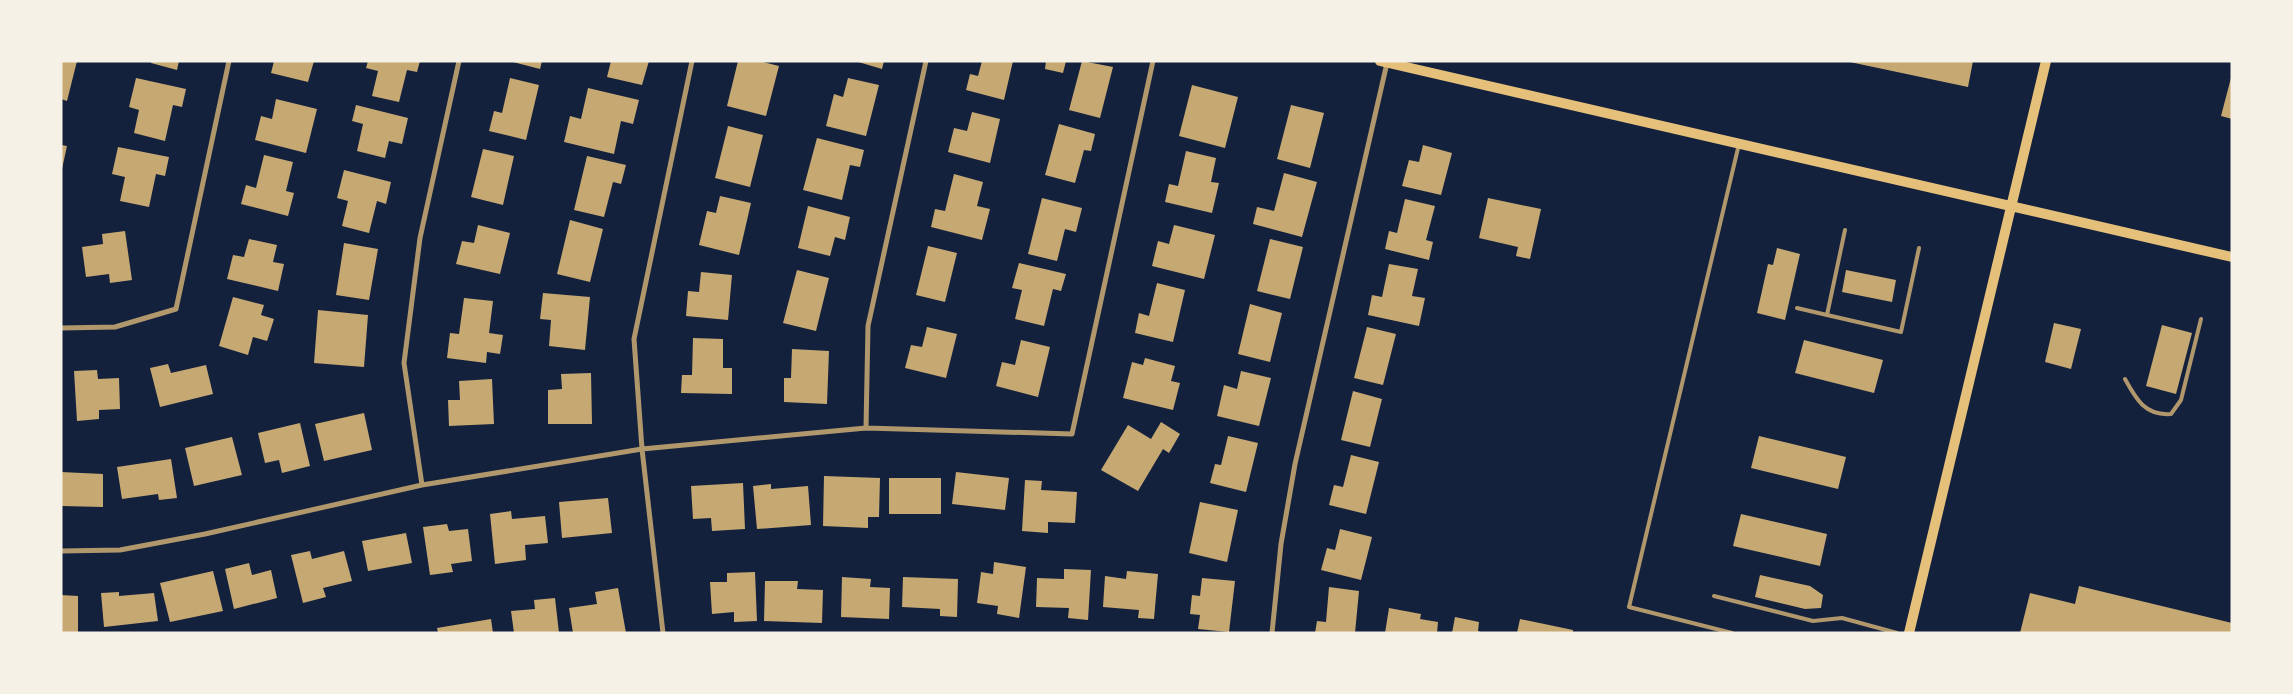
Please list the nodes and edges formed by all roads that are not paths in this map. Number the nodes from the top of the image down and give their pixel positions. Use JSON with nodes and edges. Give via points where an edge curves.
{"nodes":[{"id":1,"x":229,"y":61,"type":"edge"},
{"id":2,"x":460,"y":61,"type":"edge"},
{"id":3,"x":692,"y":61,"type":"edge"},
{"id":4,"x":926,"y":61,"type":"edge"},
{"id":5,"x":1153,"y":61,"type":"edge"},
{"id":6,"x":2046,"y":61,"type":"edge"},
{"id":7,"x":1383,"y":62,"type":"edge"},
{"id":8,"x":1739,"y":144,"type":"junction"},
{"id":9,"x":2011,"y":206,"type":"junction"},
{"id":10,"x":1845,"y":230,"type":"dead end"},
{"id":11,"x":1919,"y":248,"type":"dead end"},
{"id":12,"x":2232,"y":257,"type":"edge"},
{"id":13,"x":1797,"y":308,"type":"dead end"},
{"id":14,"x":1827,"y":315,"type":"junction"},
{"id":15,"x":2201,"y":319,"type":"dead end"},
{"id":16,"x":61,"y":328,"type":"edge"},
{"id":17,"x":2125,"y":379,"type":"dead end"},
{"id":18,"x":866,"y":428,"type":"junction"},
{"id":19,"x":642,"y":449,"type":"junction"},
{"id":20,"x":422,"y":485,"type":"junction"},
{"id":21,"x":61,"y":551,"type":"edge"},
{"id":22,"x":1714,"y":596,"type":"dead end"},
{"id":23,"x":663,"y":633,"type":"edge"},
{"id":24,"x":1272,"y":633,"type":"edge"},
{"id":25,"x":1732,"y":633,"type":"edge"},
{"id":26,"x":1897,"y":633,"type":"edge"},
{"id":27,"x":1909,"y":633,"type":"edge"}],
"edges":[{"from":1,"to":16,"type":"street","via":[[176,309],[115,328]]},
{"from":2,"to":20,"type":"street","via":[[420,238],[404,363]]},
{"from":3,"to":19,"type":"street","via":[[634,339]]},
{"from":4,"to":18,"type":"street","via":[[868,326]]},
{"from":5,"to":18,"type":"street","via":[[1072,434]]},
{"from":6,"to":9,"type":"main road"},
{"from":7,"to":8,"type":"main road"},
{"from":7,"to":24,"type":"street","via":[[1295,464],[1281,544]]},
{"from":8,"to":9,"type":"main road"},
{"from":8,"to":25,"type":"lane","via":[[1629,607]]},
{"from":9,"to":12,"type":"main road"},
{"from":9,"to":27,"type":"main road"},
{"from":10,"to":14,"type":"lane"},
{"from":11,"to":14,"type":"lane","via":[[1901,332]]},
{"from":13,"to":14,"type":"lane"},
{"from":15,"to":17,"type":"lane","via":[[2182,400],[2171,414],[2161,414],[2137,402]]},
{"from":18,"to":19,"type":"street"},
{"from":19,"to":20,"type":"street"},
{"from":19,"to":23,"type":"street"},
{"from":20,"to":21,"type":"street","via":[[120,550]]},
{"from":22,"to":26,"type":"lane","via":[[1813,621],[1842,618]]}]}
